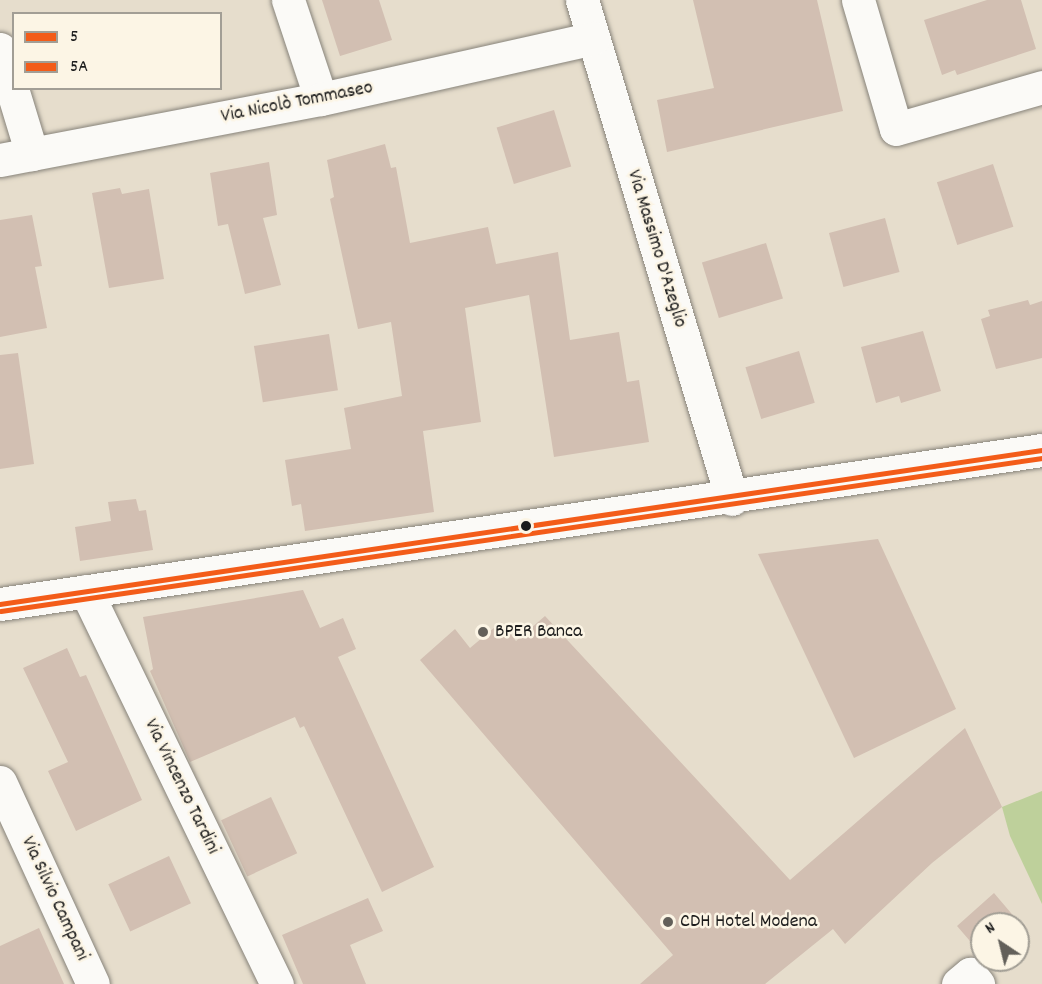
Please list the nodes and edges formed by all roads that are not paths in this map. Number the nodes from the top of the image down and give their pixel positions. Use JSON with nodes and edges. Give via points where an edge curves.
{"nodes":[{"id":1,"x":288,"y":0,"type":"edge"},
{"id":2,"x":582,"y":0,"type":"edge"},
{"id":3,"x":858,"y":0,"type":"edge"},
{"id":4,"x":593,"y":38,"type":"junction"},
{"id":5,"x":0,"y":48,"type":"edge"},
{"id":6,"x":12,"y":87,"type":"edge"},
{"id":7,"x":1042,"y":87,"type":"edge"},
{"id":8,"x":13,"y":90,"type":"edge"},
{"id":9,"x":321,"y":99,"type":"junction"},
{"id":10,"x":33,"y":154,"type":"junction"},
{"id":11,"x":0,"y":160,"type":"edge"},
{"id":12,"x":1042,"y":450,"type":"edge"},
{"id":13,"x":732,"y":499,"type":"junction"},
{"id":14,"x":86,"y":591,"type":"junction"},
{"id":15,"x":0,"y":604,"type":"edge"},
{"id":16,"x":0,"y":782,"type":"edge"},
{"id":17,"x":93,"y":984,"type":"edge"},
{"id":18,"x":277,"y":984,"type":"edge"},
{"id":19,"x":958,"y":984,"type":"edge"},
{"id":20,"x":978,"y":984,"type":"edge"}],
"edges":[{"from":1,"to":9,"type":"street"},
{"from":2,"to":4,"type":"street","name":"Via Massimo D'Azeglio"},
{"from":3,"to":7,"type":"street","via":[[896,129]]},
{"from":4,"to":9,"type":"street","name":"Via Nicolò Tommaseo"},
{"from":4,"to":13,"type":"street","name":"Via Massimo D'Azeglio"},
{"from":5,"to":6,"type":"street"},
{"from":8,"to":10,"type":"street"},
{"from":9,"to":10,"type":"street","name":"Via Nicolò Tommaseo"},
{"from":10,"to":11,"type":"street","name":"Via Nicolò Tommaseo"},
{"from":12,"to":13,"type":"street"},
{"from":13,"to":14,"type":"street"},
{"from":14,"to":15,"type":"street"},
{"from":14,"to":18,"type":"street","name":"Via Vincenzo Tardini"},
{"from":16,"to":17,"type":"street","name":"Via Silvio Campani"},
{"from":19,"to":20,"type":"street","via":[[970,974]]}]}
